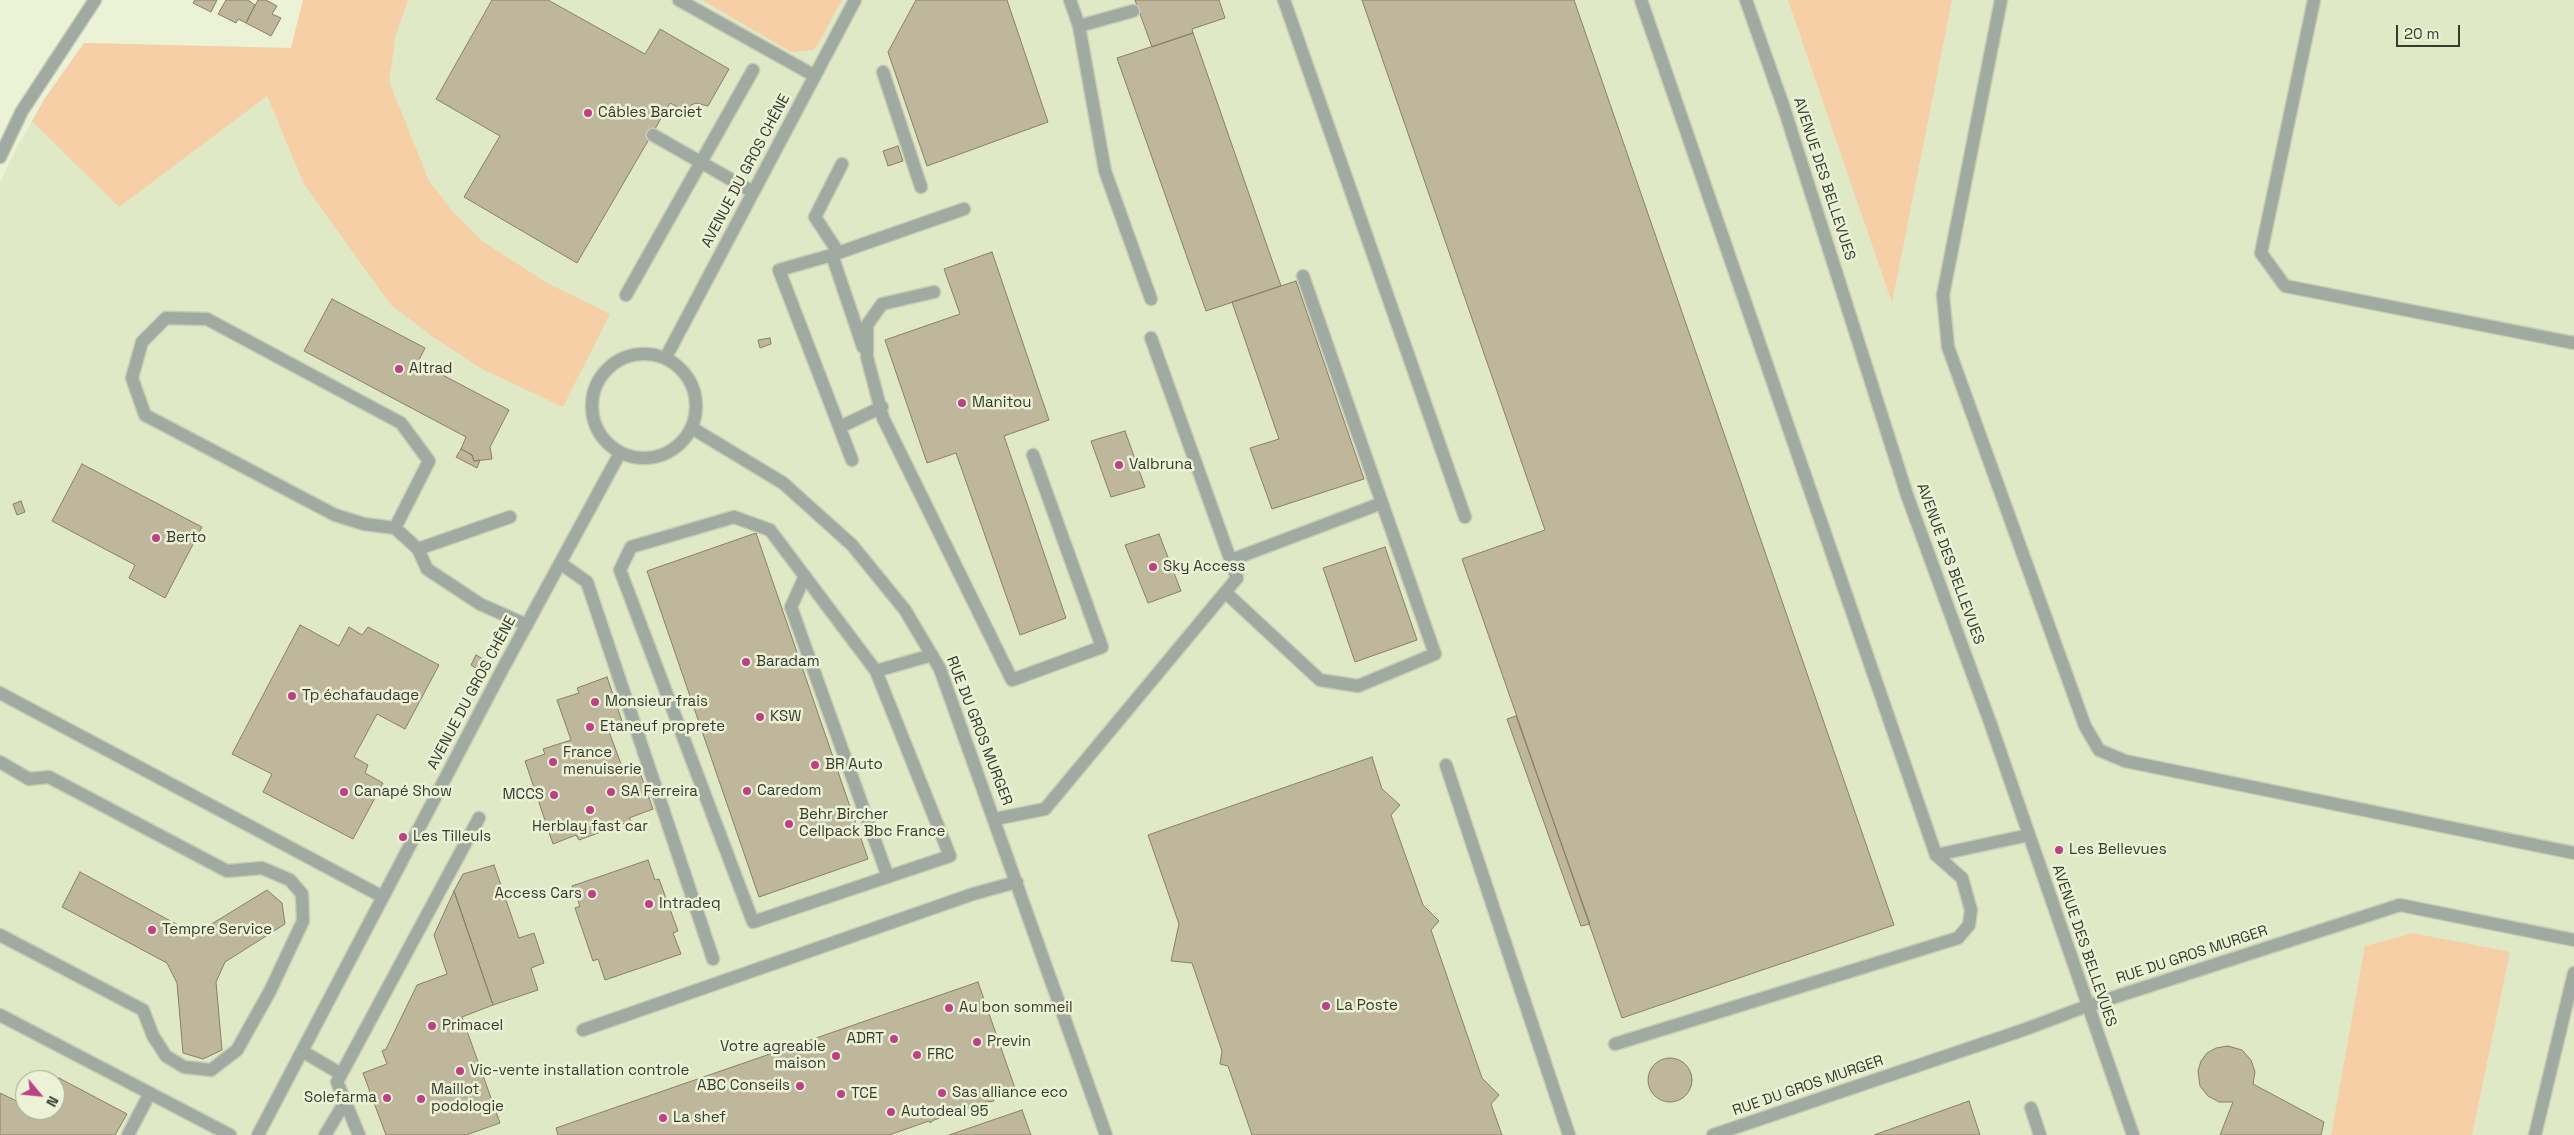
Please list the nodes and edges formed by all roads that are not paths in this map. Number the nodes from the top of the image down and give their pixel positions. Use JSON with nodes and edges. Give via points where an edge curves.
{"nodes":[{"id":1,"x":95,"y":0,"type":"edge"},
{"id":2,"x":679,"y":0,"type":"edge"},
{"id":3,"x":855,"y":0,"type":"edge"},
{"id":4,"x":1070,"y":0,"type":"edge"},
{"id":5,"x":1284,"y":0,"type":"edge"},
{"id":6,"x":1641,"y":0,"type":"edge"},
{"id":7,"x":1746,"y":0,"type":"edge"},
{"id":8,"x":2001,"y":0,"type":"edge"},
{"id":9,"x":2314,"y":0,"type":"edge"},
{"id":10,"x":1133,"y":11,"type":"dead end"},
{"id":11,"x":1079,"y":26,"type":"junction"},
{"id":12,"x":753,"y":70,"type":"dead end"},
{"id":13,"x":883,"y":72,"type":"dead end"},
{"id":14,"x":815,"y":76,"type":"junction"},
{"id":15,"x":653,"y":135,"type":"dead end"},
{"id":16,"x":0,"y":157,"type":"edge"},
{"id":17,"x":701,"y":163,"type":"junction"},
{"id":18,"x":842,"y":164,"type":"dead end"},
{"id":19,"x":922,"y":188,"type":"dead end"},
{"id":20,"x":753,"y":192,"type":"junction"},
{"id":21,"x":964,"y":209,"type":"dead end"},
{"id":22,"x":835,"y":254,"type":"junction"},
{"id":23,"x":1303,"y":276,"type":"dead end"},
{"id":24,"x":934,"y":292,"type":"dead end"},
{"id":25,"x":626,"y":295,"type":"dead end"},
{"id":26,"x":1150,"y":299,"type":"dead end"},
{"id":27,"x":1151,"y":338,"type":"dead end"},
{"id":28,"x":2574,"y":343,"type":"edge"},
{"id":29,"x":666,"y":357,"type":"junction"},
{"id":30,"x":867,"y":357,"type":"junction"},
{"id":31,"x":882,"y":407,"type":"junction"},
{"id":32,"x":840,"y":427,"type":"junction"},
{"id":33,"x":692,"y":428,"type":"junction"},
{"id":34,"x":620,"y":452,"type":"junction"},
{"id":35,"x":1033,"y":455,"type":"dead end"},
{"id":36,"x":852,"y":460,"type":"dead end"},
{"id":37,"x":1382,"y":503,"type":"junction"},
{"id":38,"x":1465,"y":516,"type":"dead end"},
{"id":39,"x":510,"y":517,"type":"dead end"},
{"id":40,"x":395,"y":528,"type":"junction"},
{"id":41,"x":418,"y":549,"type":"junction"},
{"id":42,"x":1231,"y":560,"type":"junction"},
{"id":43,"x":560,"y":563,"type":"junction"},
{"id":44,"x":805,"y":576,"type":"junction"},
{"id":45,"x":1225,"y":592,"type":"junction"},
{"id":46,"x":527,"y":625,"type":"junction"},
{"id":47,"x":932,"y":655,"type":"junction"},
{"id":48,"x":876,"y":671,"type":"junction"},
{"id":49,"x":0,"y":693,"type":"edge"},
{"id":50,"x":0,"y":762,"type":"edge"},
{"id":51,"x":1446,"y":765,"type":"dead end"},
{"id":52,"x":479,"y":818,"type":"dead end"},
{"id":53,"x":995,"y":819,"type":"junction"},
{"id":54,"x":2029,"y":835,"type":"junction"},
{"id":55,"x":2574,"y":853,"type":"edge"},
{"id":56,"x":1936,"y":855,"type":"junction"},
{"id":57,"x":888,"y":877,"type":"junction"},
{"id":58,"x":1017,"y":882,"type":"junction"},
{"id":59,"x":383,"y":898,"type":"junction"},
{"id":60,"x":0,"y":935,"type":"edge"},
{"id":61,"x":2574,"y":940,"type":"edge"},
{"id":62,"x":713,"y":959,"type":"dead end"},
{"id":63,"x":2574,"y":972,"type":"edge"},
{"id":64,"x":2087,"y":1006,"type":"junction"},
{"id":65,"x":0,"y":1015,"type":"edge"},
{"id":66,"x":582,"y":1030,"type":"dead end"},
{"id":67,"x":1615,"y":1044,"type":"dead end"},
{"id":68,"x":302,"y":1051,"type":"junction"},
{"id":69,"x":341,"y":1074,"type":"junction"},
{"id":70,"x":150,"y":1093,"type":"junction"},
{"id":71,"x":345,"y":1102,"type":"junction"},
{"id":72,"x":2031,"y":1108,"type":"dead end"},
{"id":73,"x":128,"y":1135,"type":"edge"},
{"id":74,"x":230,"y":1135,"type":"edge"},
{"id":75,"x":258,"y":1135,"type":"edge"},
{"id":76,"x":325,"y":1135,"type":"edge"},
{"id":77,"x":359,"y":1135,"type":"edge"},
{"id":78,"x":1106,"y":1135,"type":"edge"},
{"id":79,"x":1569,"y":1135,"type":"edge"},
{"id":80,"x":1713,"y":1135,"type":"edge"},
{"id":81,"x":2040,"y":1135,"type":"edge"},
{"id":82,"x":2133,"y":1135,"type":"edge"},
{"id":83,"x":2535,"y":1135,"type":"edge"}],
"edges":[{"from":1,"to":16,"type":"street","via":[[22,111]]},
{"from":2,"to":14,"type":"street"},
{"from":3,"to":14,"type":"street","name":"AVENUE DU GROS CHÊNE"},
{"from":4,"to":11,"type":"street"},
{"from":5,"to":38,"type":"street"},
{"from":6,"to":56,"type":"street"},
{"from":7,"to":54,"type":"street","name":"AVENUE DES BELLEVUES","via":[[1784,108],[1907,495]]},
{"from":8,"to":55,"type":"street","via":[[1943,295],[1948,347],[2085,726],[2099,750],[2125,761]]},
{"from":9,"to":28,"type":"street","via":[[2261,253],[2285,286]]},
{"from":10,"to":11,"type":"street"},
{"from":11,"to":26,"type":"street","via":[[1106,171]]},
{"from":12,"to":17,"type":"street"},
{"from":13,"to":19,"type":"street"},
{"from":14,"to":20,"type":"street","name":"AVENUE DU GROS CHÊNE"},
{"from":15,"to":17,"type":"street"},
{"from":17,"to":20,"type":"street"},
{"from":17,"to":25,"type":"street"},
{"from":18,"to":22,"type":"street","via":[[815,217]]},
{"from":20,"to":29,"type":"street","name":"AVENUE DU GROS CHÊNE"},
{"from":21,"to":22,"type":"street"},
{"from":22,"to":30,"type":"street"},
{"from":22,"to":32,"type":"street","via":[[779,270]]},
{"from":23,"to":37,"type":"street"},
{"from":24,"to":30,"type":"street","via":[[882,304],[867,325]]},
{"from":27,"to":42,"type":"street"},
{"from":29,"to":33,"type":"street","via":[[683,370],[695,392]]},
{"from":29,"to":34,"type":"street","via":[[651,354],[627,356],[616,361],[599,378],[591,402],[596,426],[606,441]]},
{"from":30,"to":31,"type":"street"},
{"from":31,"to":32,"type":"street"},
{"from":31,"to":35,"type":"street","via":[[883,418],[1012,680],[1102,647]]},
{"from":32,"to":36,"type":"street"},
{"from":33,"to":34,"type":"street","via":[[679,445],[661,455],[640,458]]},
{"from":33,"to":47,"type":"street","name":"RUE DU GROS MURGER","via":[[762,469],[820,514],[852,545],[905,610]]},
{"from":34,"to":43,"type":"street","name":"AVENUE DU GROS CHÊNE"},
{"from":37,"to":42,"type":"street"},
{"from":37,"to":45,"type":"street","via":[[1435,654],[1358,686],[1320,680]]},
{"from":39,"to":41,"type":"street"},
{"from":40,"to":40,"type":"street","via":[[429,460],[400,423],[207,319],[166,318],[142,342],[132,378],[145,415],[335,515],[364,524]]},
{"from":40,"to":41,"type":"street"},
{"from":41,"to":46,"type":"street","via":[[427,569],[480,604]]},
{"from":42,"to":45,"type":"street","via":[[1237,578]]},
{"from":43,"to":46,"type":"street","name":"AVENUE DU GROS CHÊNE"},
{"from":43,"to":62,"type":"street","via":[[587,582]]},
{"from":44,"to":48,"type":"street"},
{"from":44,"to":57,"type":"street","via":[[791,607]]},
{"from":44,"to":57,"type":"street","via":[[770,530],[734,517],[631,547],[620,570],[753,922]]},
{"from":45,"to":53,"type":"street","via":[[1045,809]]},
{"from":46,"to":59,"type":"street","name":"AVENUE DU GROS CHÊNE"},
{"from":47,"to":48,"type":"street"},
{"from":47,"to":53,"type":"street","name":"RUE DU GROS MURGER"},
{"from":48,"to":57,"type":"street","via":[[950,856]]},
{"from":49,"to":59,"type":"street"},
{"from":50,"to":60,"type":"street","via":[[29,779],[49,778],[226,871],[262,868],[290,880],[302,894],[303,921],[270,991],[237,1050],[211,1070],[184,1068],[166,1056],[153,1036],[143,1010]]},
{"from":51,"to":79,"type":"street"},
{"from":52,"to":69,"type":"street"},
{"from":53,"to":58,"type":"street","name":"RUE DU GROS MURGER"},
{"from":54,"to":56,"type":"street"},
{"from":54,"to":64,"type":"street","name":"AVENUE DES BELLEVUES"},
{"from":56,"to":67,"type":"street","via":[[1962,878],[1971,910],[1969,926],[1958,938]]},
{"from":58,"to":66,"type":"street","via":[[973,894]]},
{"from":58,"to":78,"type":"street","name":"RUE DU GROS MURGER"},
{"from":59,"to":68,"type":"street","name":"AVENUE DU GROS CHÊNE"},
{"from":61,"to":64,"type":"street","name":"RUE DU GROS MURGER","via":[[2400,906]]},
{"from":63,"to":83,"type":"street"},
{"from":64,"to":80,"type":"street","name":"RUE DU GROS MURGER"},
{"from":64,"to":82,"type":"street","name":"AVENUE DES BELLEVUES"},
{"from":65,"to":70,"type":"street"},
{"from":68,"to":69,"type":"street"},
{"from":68,"to":75,"type":"street","name":"AVENUE DU GROS CHÊNE"},
{"from":69,"to":71,"type":"street","via":[[337,1082]]},
{"from":70,"to":73,"type":"street"},
{"from":70,"to":74,"type":"street"},
{"from":71,"to":76,"type":"street"},
{"from":71,"to":77,"type":"street"},
{"from":72,"to":81,"type":"street"}]}
